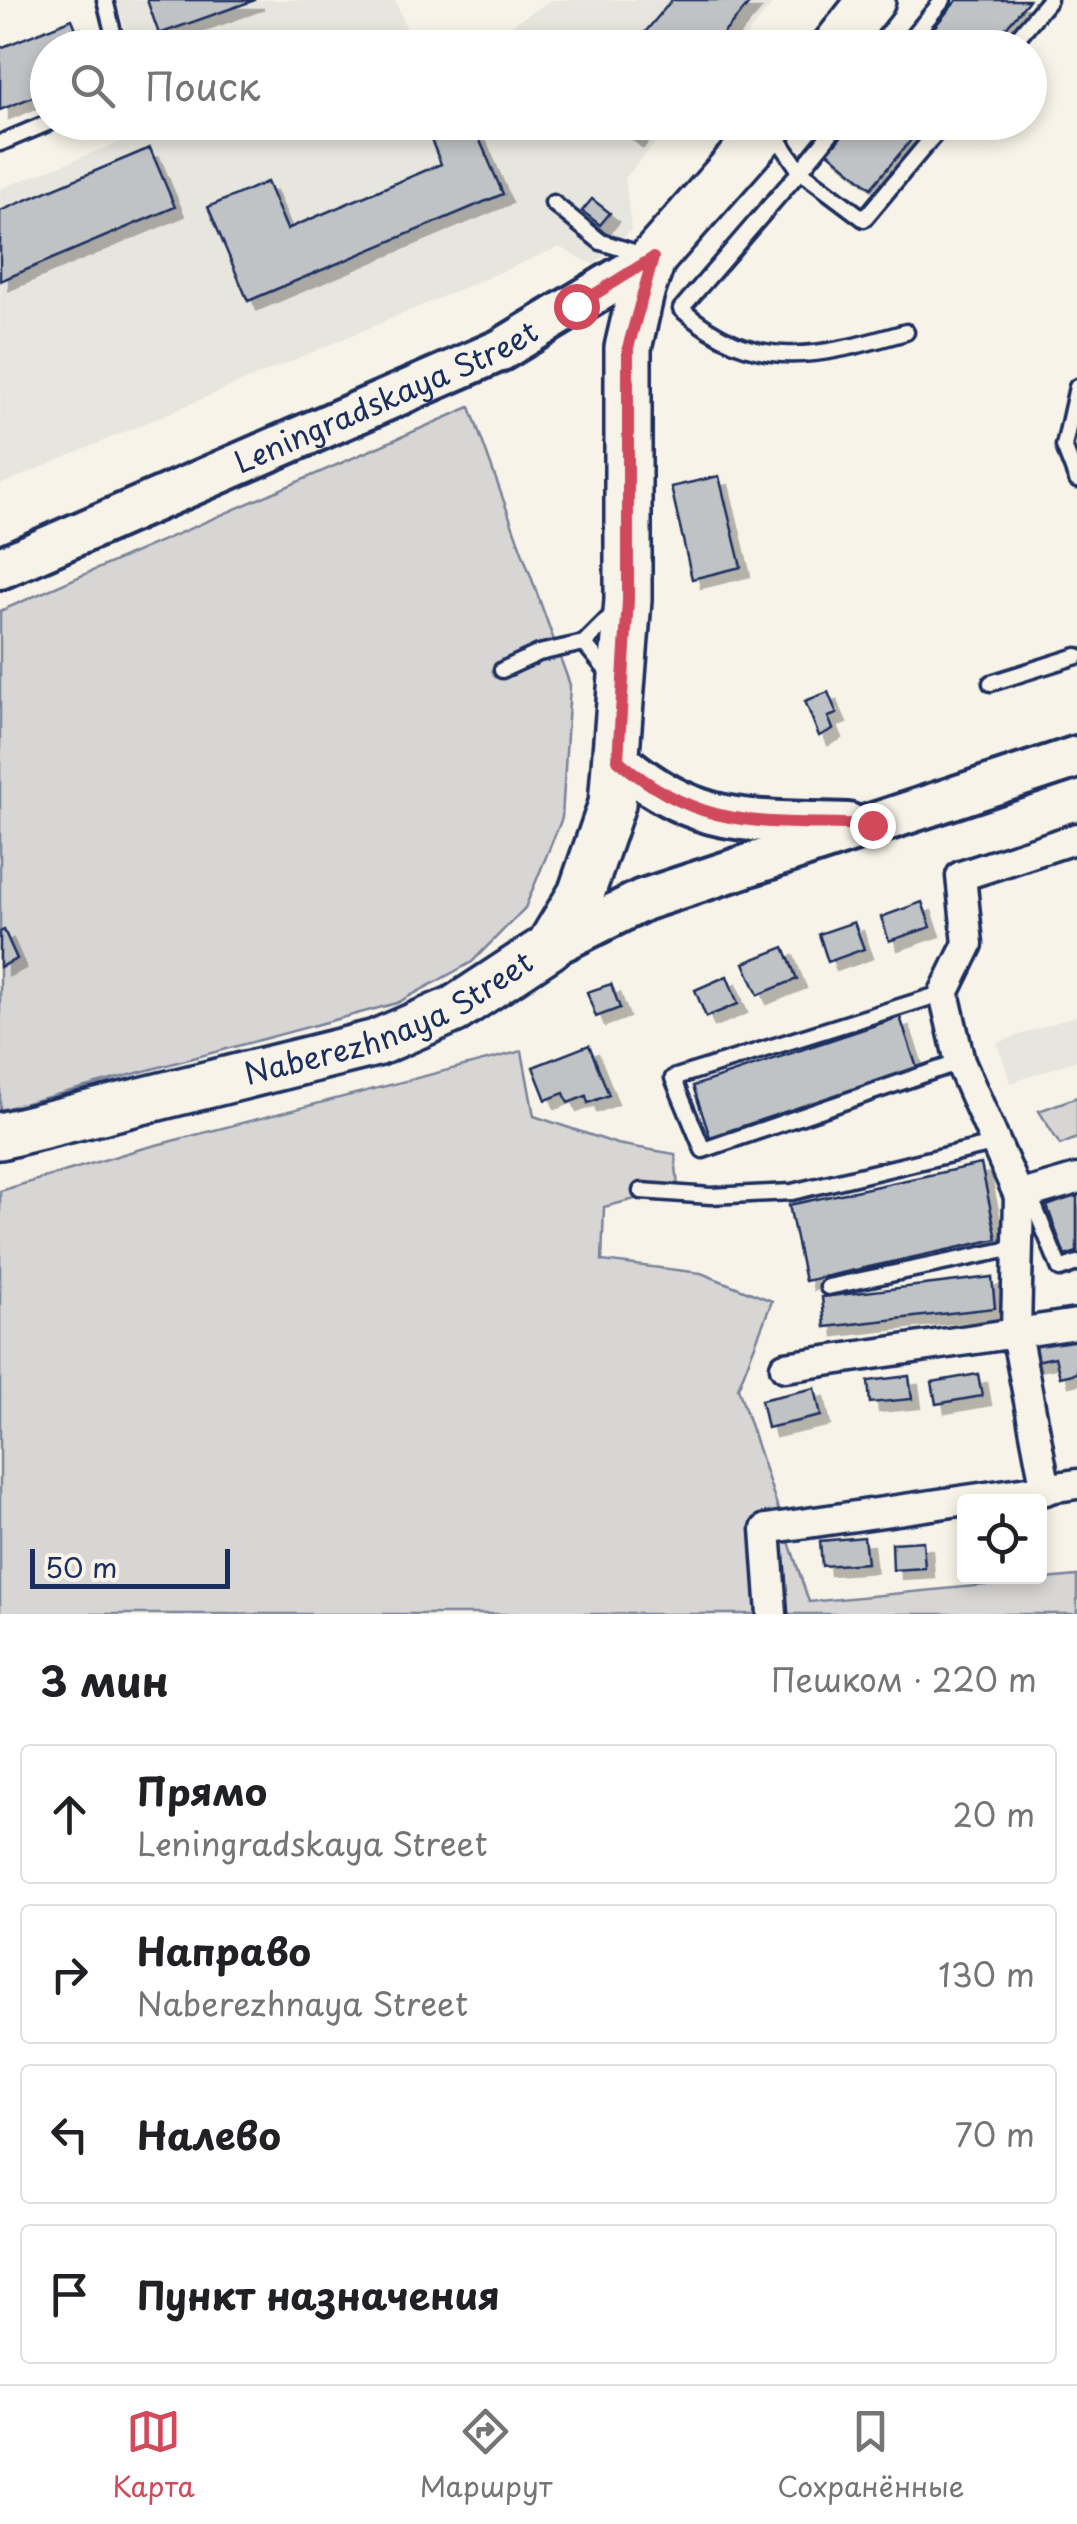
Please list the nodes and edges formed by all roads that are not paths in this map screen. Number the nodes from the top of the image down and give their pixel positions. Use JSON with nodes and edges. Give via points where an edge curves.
{"nodes":[{"id":1,"x":104,"y":0,"type":"edge"},
{"id":2,"x":872,"y":0,"type":"edge"},
{"id":3,"x":943,"y":0,"type":"edge"},
{"id":4,"x":1049,"y":0,"type":"edge"},
{"id":5,"x":112,"y":30,"type":"edge"},
{"id":6,"x":848,"y":30,"type":"edge"},
{"id":7,"x":918,"y":30,"type":"edge"},
{"id":8,"x":1024,"y":30,"type":"edge"},
{"id":9,"x":30,"y":130,"type":"edge"},
{"id":10,"x":758,"y":140,"type":"edge"},
{"id":11,"x":783,"y":140,"type":"edge"},
{"id":12,"x":825,"y":140,"type":"edge"},
{"id":13,"x":930,"y":140,"type":"edge"},
{"id":14,"x":0,"y":143,"type":"edge"},
{"id":15,"x":800,"y":171,"type":"junction"},
{"id":16,"x":553,"y":203,"type":"dead end"},
{"id":17,"x":653,"y":258,"type":"junction"},
{"id":18,"x":906,"y":332,"type":"dead end"},
{"id":19,"x":1077,"y":386,"type":"edge"},
{"id":20,"x":1077,"y":480,"type":"edge"},
{"id":21,"x":0,"y":568,"type":"edge"},
{"id":22,"x":628,"y":600,"type":"junction"},
{"id":23,"x":584,"y":642,"type":"junction"},
{"id":24,"x":1077,"y":656,"type":"edge"},
{"id":25,"x":502,"y":670,"type":"dead end"},
{"id":26,"x":990,"y":683,"type":"dead end"},
{"id":27,"x":622,"y":689,"type":"junction"},
{"id":28,"x":1077,"y":757,"type":"edge"},
{"id":29,"x":618,"y":760,"type":"junction"},
{"id":30,"x":872,"y":825,"type":"junction"},
{"id":31,"x":1077,"y":838,"type":"edge"},
{"id":32,"x":549,"y":946,"type":"junction"},
{"id":33,"x":944,"y":992,"type":"junction"},
{"id":34,"x":960,"y":1062,"type":"junction"},
{"id":35,"x":0,"y":1136,"type":"edge"},
{"id":36,"x":997,"y":1143,"type":"junction"},
{"id":37,"x":1077,"y":1180,"type":"edge"},
{"id":38,"x":641,"y":1191,"type":"dead end"},
{"id":39,"x":1024,"y":1194,"type":"junction"},
{"id":40,"x":1015,"y":1248,"type":"junction"},
{"id":41,"x":1077,"y":1263,"type":"edge"},
{"id":42,"x":828,"y":1287,"type":"dead end"},
{"id":43,"x":1077,"y":1324,"type":"edge"},
{"id":44,"x":1016,"y":1333,"type":"junction"},
{"id":45,"x":785,"y":1367,"type":"dead end"},
{"id":46,"x":1077,"y":1484,"type":"edge"},
{"id":47,"x":1046,"y":1490,"type":"junction"},
{"id":48,"x":772,"y":1614,"type":"edge"}],
"edges":[{"from":1,"to":5,"type":"lane"},
{"from":2,"to":6,"type":"main road"},
{"from":3,"to":7,"type":"lane"},
{"from":4,"to":8,"type":"lane"},
{"from":9,"to":14,"type":"lane"},
{"from":10,"to":17,"type":"main road","name":"Leningradskaya Street"},
{"from":11,"to":15,"type":"lane"},
{"from":12,"to":15,"type":"lane"},
{"from":13,"to":15,"type":"lane","via":[[864,219]]},
{"from":15,"to":18,"type":"lane","via":[[681,309],[712,335],[787,358]]},
{"from":16,"to":17,"type":"lane","via":[[601,242]]},
{"from":17,"to":21,"type":"main road","name":"Leningradskaya Street","via":[[501,350]]},
{"from":17,"to":22,"type":"main road","name":"Naberezhnaya Street","via":[[628,348]]},
{"from":19,"to":20,"type":"lane","via":[[1064,446]]},
{"from":22,"to":23,"type":"lane"},
{"from":22,"to":27,"type":"main road","name":"Naberezhnaya Street"},
{"from":23,"to":25,"type":"lane"},
{"from":23,"to":27,"type":"lane"},
{"from":24,"to":26,"type":"lane"},
{"from":27,"to":29,"type":"main road","name":"Naberezhnaya Street"},
{"from":28,"to":30,"type":"main road"},
{"from":29,"to":30,"type":"main road","via":[[675,802],[720,818]]},
{"from":29,"to":32,"type":"main road","name":"Naberezhnaya Street","via":[[593,868]]},
{"from":30,"to":32,"type":"main road","via":[[644,900]]},
{"from":31,"to":33,"type":"street","via":[[961,876],[968,944]]},
{"from":32,"to":35,"type":"main road","name":"Naberezhnaya Street","via":[[455,1009],[376,1043]]},
{"from":33,"to":34,"type":"street"},
{"from":33,"to":34,"type":"lane","via":[[672,1078],[703,1150]]},
{"from":34,"to":36,"type":"street"},
{"from":36,"to":38,"type":"lane","via":[[792,1192]]},
{"from":36,"to":39,"type":"street"},
{"from":37,"to":39,"type":"street"},
{"from":39,"to":40,"type":"street"},
{"from":39,"to":41,"type":"lane","via":[[1060,1269]]},
{"from":40,"to":42,"type":"lane"},
{"from":40,"to":44,"type":"street"},
{"from":43,"to":44,"type":"street"},
{"from":44,"to":45,"type":"street"},
{"from":44,"to":47,"type":"street"},
{"from":46,"to":47,"type":"street"},
{"from":47,"to":48,"type":"street","via":[[766,1529]]}]}
